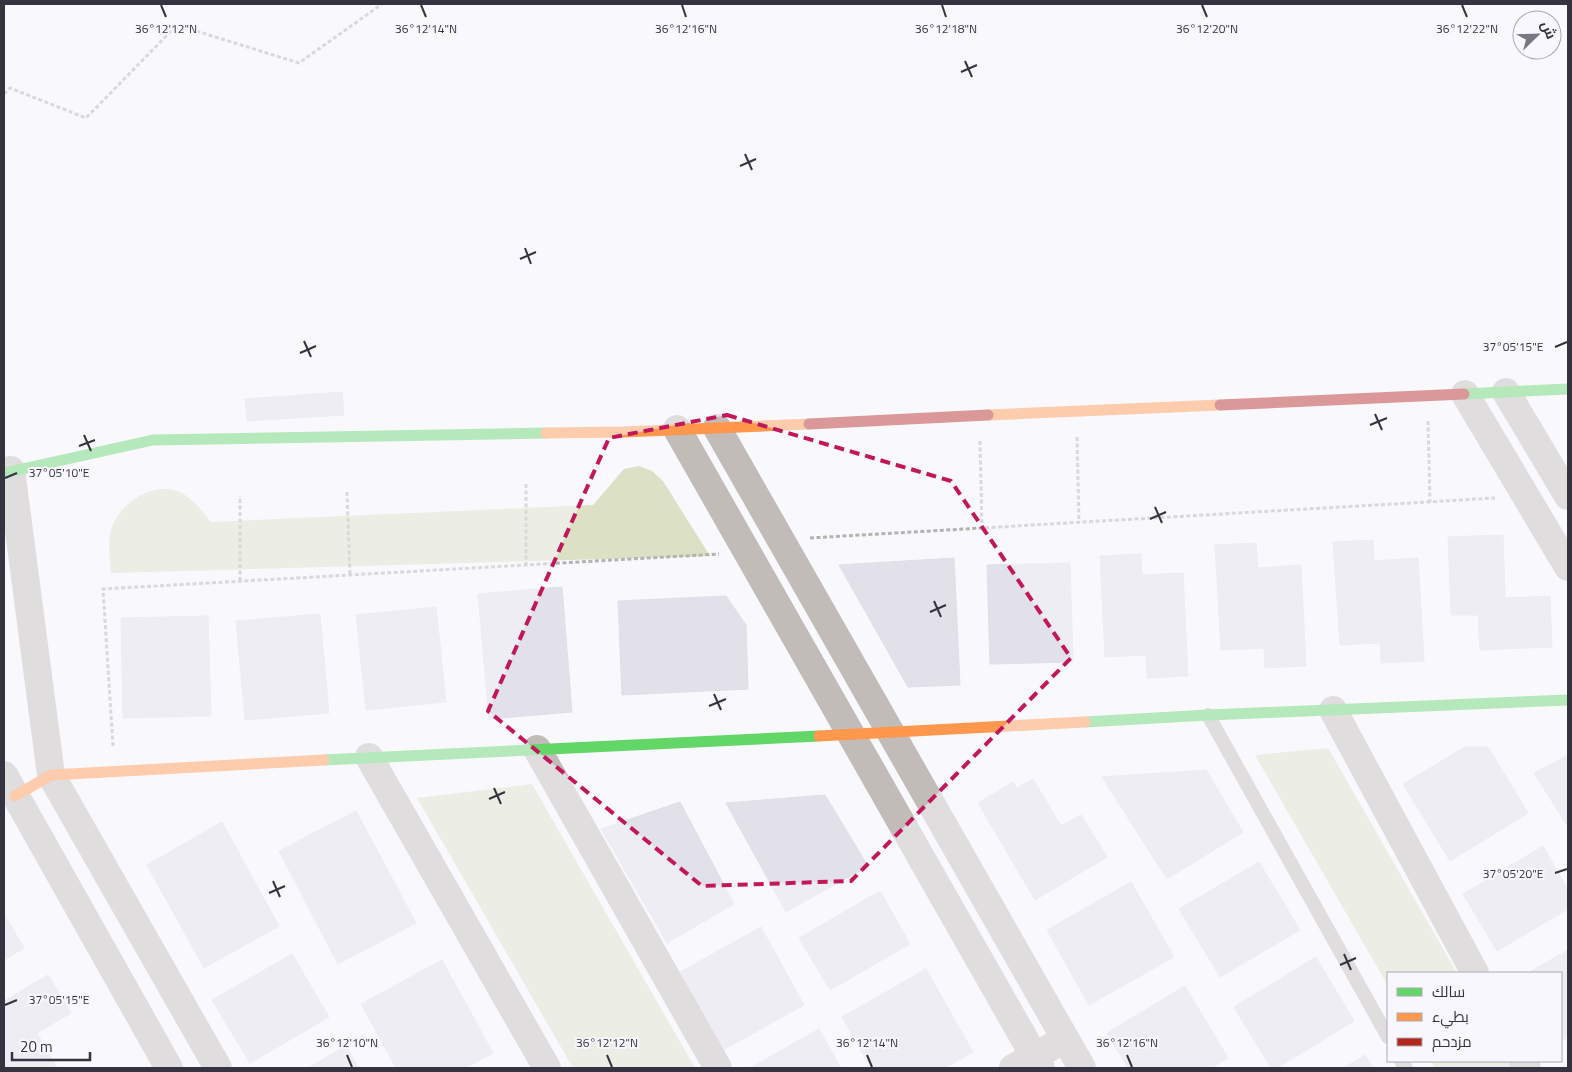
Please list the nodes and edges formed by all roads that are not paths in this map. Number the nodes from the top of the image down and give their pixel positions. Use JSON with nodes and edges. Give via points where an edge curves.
{"nodes":[{"id":1,"x":1568,"y":389,"type":"edge"},
{"id":2,"x":1506,"y":392,"type":"junction"},
{"id":3,"x":1465,"y":394,"type":"junction"},
{"id":4,"x":716,"y":428,"type":"junction"},
{"id":5,"x":677,"y":429,"type":"junction"},
{"id":6,"x":7,"y":472,"type":"edge"},
{"id":7,"x":1568,"y":496,"type":"edge"},
{"id":8,"x":1568,"y":567,"type":"edge"},
{"id":9,"x":1568,"y":700,"type":"edge"},
{"id":10,"x":1333,"y":710,"type":"junction"},
{"id":11,"x":1208,"y":715,"type":"junction"},
{"id":12,"x":890,"y":733,"type":"junction"},
{"id":13,"x":851,"y":735,"type":"junction"},
{"id":14,"x":537,"y":749,"type":"junction"},
{"id":15,"x":369,"y":757,"type":"junction"},
{"id":16,"x":51,"y":775,"type":"junction"},
{"id":17,"x":10,"y":786,"type":"edge"},
{"id":18,"x":1475,"y":972,"type":"edge"},
{"id":19,"x":1387,"y":1035,"type":"edge"},
{"id":20,"x":1065,"y":1039,"type":"junction"},
{"id":21,"x":204,"y":1045,"type":"junction"},
{"id":22,"x":1029,"y":1064,"type":"edge"},
{"id":23,"x":167,"y":1068,"type":"edge"},
{"id":24,"x":218,"y":1068,"type":"edge"},
{"id":25,"x":547,"y":1068,"type":"edge"},
{"id":26,"x":718,"y":1068,"type":"edge"},
{"id":27,"x":1082,"y":1068,"type":"edge"}],
"edges":[{"from":1,"to":2,"type":"street"},
{"from":2,"to":3,"type":"street"},
{"from":2,"to":7,"type":"street"},
{"from":3,"to":4,"type":"street"},
{"from":3,"to":8,"type":"street"},
{"from":4,"to":5,"type":"street"},
{"from":4,"to":12,"type":"street"},
{"from":5,"to":6,"type":"street","via":[[153,440]]},
{"from":5,"to":13,"type":"street"},
{"from":6,"to":16,"type":"street"},
{"from":9,"to":10,"type":"street"},
{"from":10,"to":11,"type":"street"},
{"from":10,"to":18,"type":"street"},
{"from":11,"to":12,"type":"street"},
{"from":11,"to":19,"type":"lane"},
{"from":12,"to":13,"type":"street"},
{"from":12,"to":20,"type":"street"},
{"from":13,"to":14,"type":"street"},
{"from":13,"to":22,"type":"street"},
{"from":14,"to":15,"type":"street"},
{"from":14,"to":26,"type":"street"},
{"from":15,"to":16,"type":"street"},
{"from":15,"to":25,"type":"street"},
{"from":16,"to":17,"type":"street"},
{"from":16,"to":21,"type":"street"},
{"from":17,"to":23,"type":"street"},
{"from":20,"to":22,"type":"street"},
{"from":20,"to":27,"type":"street"},
{"from":21,"to":23,"type":"street"},
{"from":21,"to":24,"type":"street"}]}
